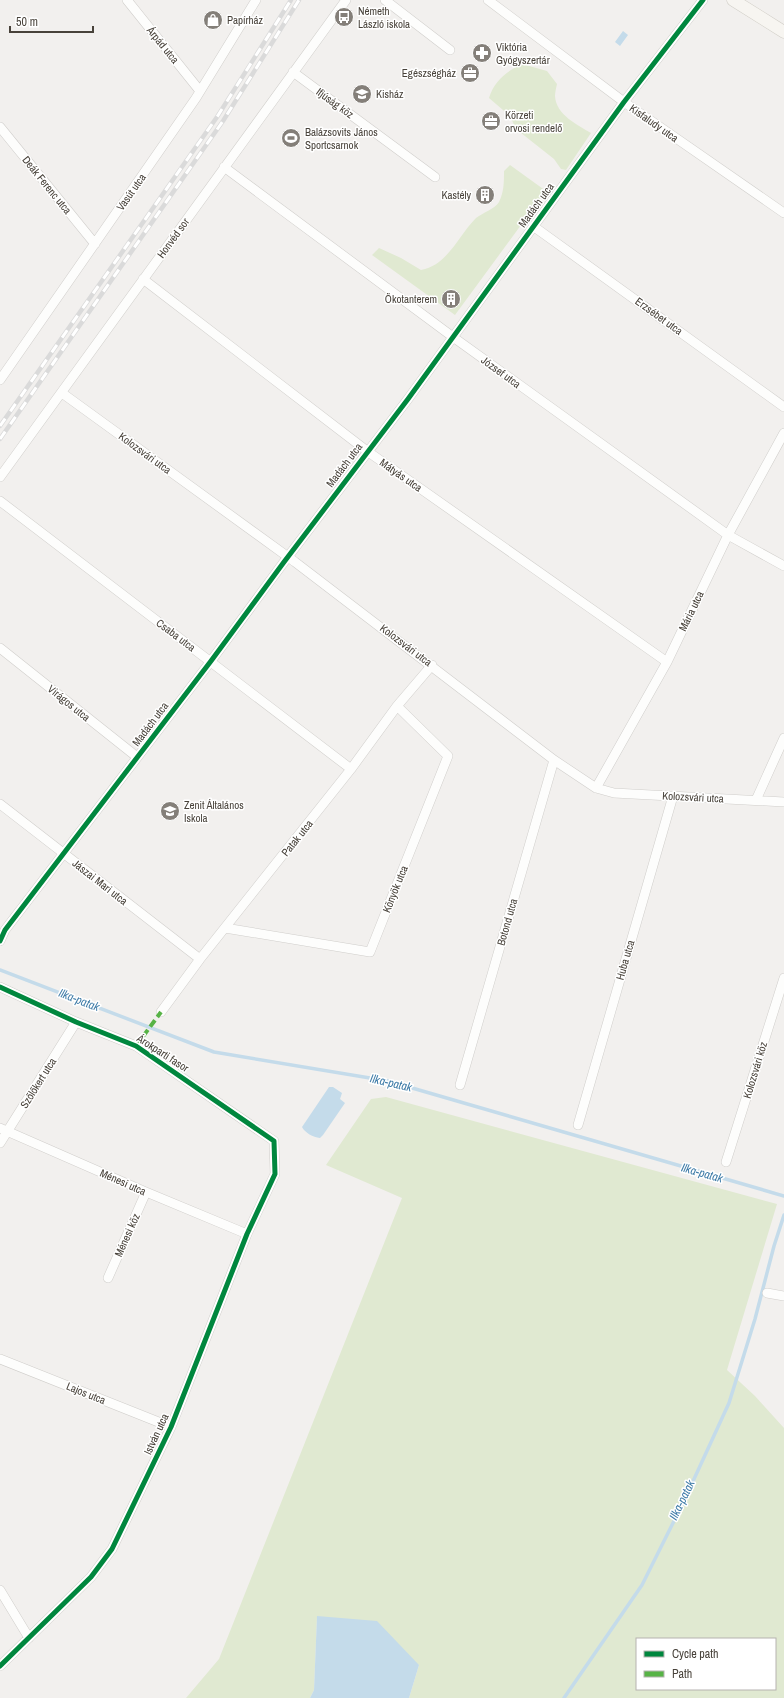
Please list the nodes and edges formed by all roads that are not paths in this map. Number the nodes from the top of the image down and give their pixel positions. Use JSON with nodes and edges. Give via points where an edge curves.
{"nodes":[{"id":1,"x":126,"y":0,"type":"edge"},
{"id":2,"x":256,"y":0,"type":"edge"},
{"id":3,"x":346,"y":0,"type":"edge"},
{"id":4,"x":385,"y":0,"type":"edge"},
{"id":5,"x":488,"y":0,"type":"edge"},
{"id":6,"x":703,"y":0,"type":"edge"},
{"id":7,"x":733,"y":0,"type":"edge"},
{"id":8,"x":784,"y":32,"type":"edge"},
{"id":9,"x":450,"y":50,"type":"dead end"},
{"id":10,"x":293,"y":72,"type":"junction"},
{"id":11,"x":200,"y":91,"type":"junction"},
{"id":12,"x":624,"y":102,"type":"junction"},
{"id":13,"x":0,"y":127,"type":"edge"},
{"id":14,"x":224,"y":168,"type":"junction"},
{"id":15,"x":435,"y":177,"type":"dead end"},
{"id":16,"x":784,"y":213,"type":"edge"},
{"id":17,"x":533,"y":226,"type":"junction"},
{"id":18,"x":95,"y":244,"type":"junction"},
{"id":19,"x":143,"y":279,"type":"junction"},
{"id":20,"x":453,"y":337,"type":"junction"},
{"id":21,"x":0,"y":380,"type":"edge"},
{"id":22,"x":62,"y":392,"type":"junction"},
{"id":23,"x":784,"y":407,"type":"edge"},
{"id":24,"x":784,"y":433,"type":"edge"},
{"id":25,"x":367,"y":451,"type":"junction"},
{"id":26,"x":0,"y":478,"type":"edge"},
{"id":27,"x":0,"y":501,"type":"edge"},
{"id":28,"x":728,"y":535,"type":"junction"},
{"id":29,"x":288,"y":557,"type":"junction"},
{"id":30,"x":784,"y":566,"type":"edge"},
{"id":31,"x":0,"y":648,"type":"edge"},
{"id":32,"x":211,"y":661,"type":"junction"},
{"id":33,"x":667,"y":662,"type":"junction"},
{"id":34,"x":432,"y":665,"type":"junction"},
{"id":35,"x":397,"y":706,"type":"junction"},
{"id":36,"x":784,"y":738,"type":"edge"},
{"id":37,"x":137,"y":758,"type":"junction"},
{"id":38,"x":554,"y":760,"type":"junction"},
{"id":39,"x":351,"y":770,"type":"junction"},
{"id":40,"x":596,"y":788,"type":"junction"},
{"id":41,"x":673,"y":796,"type":"junction"},
{"id":42,"x":756,"y":800,"type":"junction"},
{"id":43,"x":784,"y":802,"type":"edge"},
{"id":44,"x":0,"y":804,"type":"edge"},
{"id":45,"x":64,"y":854,"type":"junction"},
{"id":46,"x":225,"y":928,"type":"junction"},
{"id":47,"x":0,"y":941,"type":"edge"},
{"id":48,"x":200,"y":959,"type":"junction"},
{"id":49,"x":784,"y":978,"type":"edge"},
{"id":50,"x":0,"y":987,"type":"edge"},
{"id":51,"x":161,"y":1012,"type":"dead end"},
{"id":52,"x":76,"y":1022,"type":"junction"},
{"id":53,"x":460,"y":1085,"type":"dead end"},
{"id":54,"x":578,"y":1125,"type":"dead end"},
{"id":55,"x":4,"y":1129,"type":"edge"},
{"id":56,"x":0,"y":1143,"type":"edge"},
{"id":57,"x":726,"y":1162,"type":"dead end"},
{"id":58,"x":275,"y":1174,"type":"joint"},
{"id":59,"x":146,"y":1192,"type":"junction"},
{"id":60,"x":247,"y":1234,"type":"junction"},
{"id":61,"x":108,"y":1278,"type":"dead end"},
{"id":62,"x":767,"y":1293,"type":"dead end"},
{"id":63,"x":784,"y":1296,"type":"edge"},
{"id":64,"x":0,"y":1359,"type":"edge"},
{"id":65,"x":171,"y":1427,"type":"junction"},
{"id":66,"x":0,"y":1590,"type":"edge"},
{"id":67,"x":29,"y":1638,"type":"junction"},
{"id":68,"x":0,"y":1666,"type":"edge"}],
"edges":[{"from":1,"to":11,"type":"street","name":"Árpád utca"},
{"from":2,"to":11,"type":"street","name":"Vasút utca"},
{"from":3,"to":10,"type":"street","name":"Honvéd sor"},
{"from":4,"to":9,"type":"street"},
{"from":5,"to":12,"type":"street","name":"Kisfaludy utca"},
{"from":6,"to":12,"type":"street","name":"Madách utca"},
{"from":7,"to":8,"type":"street"},
{"from":10,"to":14,"type":"street","name":"Honvéd sor"},
{"from":10,"to":15,"type":"street","name":"Ifjúság köz"},
{"from":11,"to":18,"type":"street","name":"Vasút utca"},
{"from":12,"to":16,"type":"street","name":"Kisfaludy utca"},
{"from":12,"to":17,"type":"street","name":"Madách utca"},
{"from":13,"to":18,"type":"street","name":"Deák Ferenc utca"},
{"from":14,"to":19,"type":"street","name":"Honvéd sor"},
{"from":14,"to":20,"type":"street","name":"József utca"},
{"from":17,"to":20,"type":"street","name":"Madách utca"},
{"from":17,"to":23,"type":"street","name":"Erzsébet utca"},
{"from":18,"to":21,"type":"street","name":"Vasút utca"},
{"from":19,"to":22,"type":"street","name":"Honvéd sor"},
{"from":19,"to":25,"type":"street","name":"Mátyás utca"},
{"from":20,"to":25,"type":"street","name":"Madách utca"},
{"from":20,"to":28,"type":"street","name":"József utca"},
{"from":22,"to":26,"type":"street","name":"Honvéd sor"},
{"from":22,"to":29,"type":"street","name":"Kolozsvári utca"},
{"from":24,"to":28,"type":"street","name":"Mária utca"},
{"from":25,"to":29,"type":"street","name":"Madách utca"},
{"from":25,"to":33,"type":"street","name":"Mátyás utca"},
{"from":27,"to":32,"type":"street","name":"Csaba utca"},
{"from":28,"to":30,"type":"street","name":"József utca"},
{"from":28,"to":33,"type":"street","name":"Mária utca"},
{"from":29,"to":32,"type":"street","name":"Madách utca"},
{"from":29,"to":34,"type":"street","name":"Kolozsvári utca"},
{"from":31,"to":37,"type":"street","name":"Virágos utca"},
{"from":32,"to":37,"type":"street","name":"Madách utca"},
{"from":32,"to":39,"type":"street","name":"Csaba utca"},
{"from":33,"to":40,"type":"street","name":"Mária utca"},
{"from":34,"to":35,"type":"street","name":"Patak utca"},
{"from":34,"to":38,"type":"street","name":"Kolozsvári utca"},
{"from":35,"to":39,"type":"street","name":"Patak utca"},
{"from":35,"to":46,"type":"street","name":"Könyök utca","via":[[448,756],[370,952]]},
{"from":36,"to":42,"type":"street"},
{"from":37,"to":45,"type":"street","name":"Madách utca"},
{"from":38,"to":40,"type":"street","name":"Kolozsvári utca"},
{"from":38,"to":53,"type":"street","name":"Botond utca"},
{"from":39,"to":46,"type":"street","name":"Patak utca"},
{"from":40,"to":41,"type":"street","name":"Kolozsvári utca","via":[[614,793]]},
{"from":41,"to":42,"type":"street","name":"Kolozsvári utca"},
{"from":41,"to":54,"type":"street","name":"Huba utca"},
{"from":42,"to":43,"type":"street","name":"Kolozsvári utca"},
{"from":44,"to":45,"type":"street","name":"Jászai Mari utca"},
{"from":45,"to":47,"type":"street","name":"Madách utca","via":[[5,930]]},
{"from":45,"to":48,"type":"street","name":"Jászai Mari utca"},
{"from":46,"to":48,"type":"street","name":"Patak utca"},
{"from":48,"to":51,"type":"street","name":"Patak utca"},
{"from":49,"to":57,"type":"street","name":"Kolozsvári köz"},
{"from":50,"to":52,"type":"street","name":"Árokparti fasor"},
{"from":52,"to":55,"type":"street","name":"Szőlőkert utca"},
{"from":52,"to":58,"type":"street","name":"Árokparti fasor","via":[[136,1046],[274,1141]]},
{"from":55,"to":56,"type":"street","name":"Szőlőkert utca"},
{"from":55,"to":59,"type":"street","name":"Ménesi utca"},
{"from":58,"to":60,"type":"street","name":"István utca"},
{"from":59,"to":60,"type":"street","name":"Ménesi utca"},
{"from":59,"to":61,"type":"street","name":"Ménesi köz"},
{"from":60,"to":65,"type":"street","name":"István utca"},
{"from":62,"to":63,"type":"street"},
{"from":64,"to":65,"type":"street","name":"Lajos utca"},
{"from":65,"to":67,"type":"street","name":"István utca","via":[[112,1549],[91,1577]]},
{"from":66,"to":67,"type":"street"},
{"from":67,"to":68,"type":"street","name":"István utca"}]}
